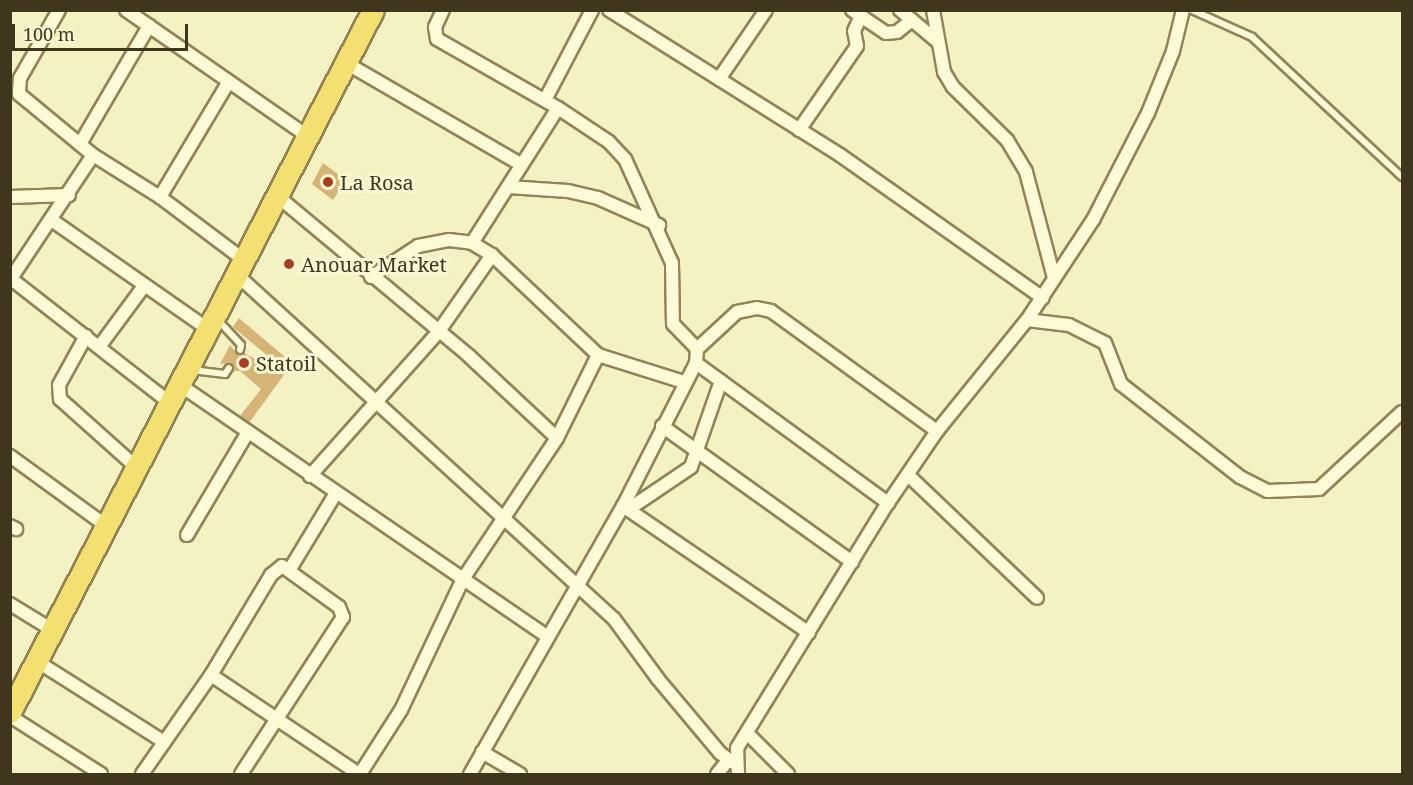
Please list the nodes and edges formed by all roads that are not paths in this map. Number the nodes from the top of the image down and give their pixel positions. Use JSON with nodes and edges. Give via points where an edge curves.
{"nodes":[{"id":1,"x":59,"y":10,"type":"edge"},
{"id":2,"x":126,"y":10,"type":"edge"},
{"id":3,"x":374,"y":10,"type":"edge"},
{"id":4,"x":443,"y":10,"type":"edge"},
{"id":5,"x":592,"y":10,"type":"edge"},
{"id":6,"x":609,"y":10,"type":"edge"},
{"id":7,"x":766,"y":10,"type":"edge"},
{"id":8,"x":900,"y":10,"type":"edge"},
{"id":9,"x":933,"y":10,"type":"edge"},
{"id":10,"x":1183,"y":10,"type":"edge"},
{"id":11,"x":1192,"y":10,"type":"edge"},
{"id":12,"x":857,"y":14,"type":"edge"},
{"id":13,"x":912,"y":20,"type":"junction"},
{"id":14,"x":149,"y":26,"type":"junction"},
{"id":15,"x":937,"y":41,"type":"junction"},
{"id":16,"x":346,"y":63,"type":"junction"},
{"id":17,"x":718,"y":79,"type":"junction"},
{"id":18,"x":228,"y":83,"type":"junction"},
{"id":19,"x":545,"y":100,"type":"junction"},
{"id":20,"x":558,"y":108,"type":"junction"},
{"id":21,"x":799,"y":130,"type":"junction"},
{"id":22,"x":307,"y":136,"type":"junction"},
{"id":23,"x":80,"y":144,"type":"junction"},
{"id":24,"x":93,"y":155,"type":"junction"},
{"id":25,"x":522,"y":165,"type":"junction"},
{"id":26,"x":1402,"y":177,"type":"edge"},
{"id":27,"x":508,"y":188,"type":"junction"},
{"id":28,"x":69,"y":195,"type":"junction"},
{"id":29,"x":276,"y":195,"type":"junction"},
{"id":30,"x":10,"y":196,"type":"edge"},
{"id":31,"x":160,"y":197,"type":"junction"},
{"id":32,"x":53,"y":221,"type":"junction"},
{"id":33,"x":659,"y":225,"type":"junction"},
{"id":34,"x":472,"y":243,"type":"junction"},
{"id":35,"x":492,"y":255,"type":"junction"},
{"id":36,"x":240,"y":267,"type":"junction"},
{"id":37,"x":372,"y":277,"type":"junction"},
{"id":38,"x":1054,"y":278,"type":"junction"},
{"id":39,"x":11,"y":279,"type":"edge"},
{"id":40,"x":144,"y":286,"type":"junction"},
{"id":41,"x":1043,"y":298,"type":"junction"},
{"id":42,"x":1028,"y":320,"type":"junction"},
{"id":43,"x":212,"y":324,"type":"junction"},
{"id":44,"x":439,"y":331,"type":"junction"},
{"id":45,"x":86,"y":336,"type":"junction"},
{"id":46,"x":99,"y":347,"type":"junction"},
{"id":47,"x":697,"y":349,"type":"junction"},
{"id":48,"x":240,"y":350,"type":"dead end"},
{"id":49,"x":598,"y":355,"type":"junction"},
{"id":50,"x":696,"y":363,"type":"junction"},
{"id":51,"x":229,"y":369,"type":"dead end"},
{"id":52,"x":721,"y":381,"type":"junction"},
{"id":53,"x":684,"y":382,"type":"junction"},
{"id":54,"x":180,"y":386,"type":"junction"},
{"id":55,"x":375,"y":400,"type":"junction"},
{"id":56,"x":1402,"y":412,"type":"edge"},
{"id":57,"x":662,"y":426,"type":"junction"},
{"id":58,"x":937,"y":431,"type":"junction"},
{"id":59,"x":248,"y":432,"type":"junction"},
{"id":60,"x":557,"y":438,"type":"junction"},
{"id":61,"x":700,"y":449,"type":"junction"},
{"id":62,"x":10,"y":456,"type":"edge"},
{"id":63,"x":135,"y":466,"type":"junction"},
{"id":64,"x":908,"y":475,"type":"junction"},
{"id":65,"x":310,"y":476,"type":"junction"},
{"id":66,"x":336,"y":493,"type":"junction"},
{"id":67,"x":888,"y":503,"type":"junction"},
{"id":68,"x":626,"y":507,"type":"junction"},
{"id":69,"x":505,"y":518,"type":"junction"},
{"id":70,"x":105,"y":525,"type":"junction"},
{"id":71,"x":187,"y":535,"type":"dead end"},
{"id":72,"x":852,"y":562,"type":"junction"},
{"id":73,"x":290,"y":569,"type":"junction"},
{"id":74,"x":463,"y":579,"type":"junction"},
{"id":75,"x":576,"y":582,"type":"junction"},
{"id":76,"x":1037,"y":598,"type":"dead end"},
{"id":77,"x":10,"y":604,"type":"edge"},
{"id":78,"x":51,"y":629,"type":"junction"},
{"id":79,"x":809,"y":633,"type":"junction"},
{"id":80,"x":546,"y":636,"type":"junction"},
{"id":81,"x":35,"y":660,"type":"junction"},
{"id":82,"x":212,"y":675,"type":"junction"},
{"id":83,"x":13,"y":702,"type":"edge"},
{"id":84,"x":279,"y":722,"type":"junction"},
{"id":85,"x":747,"y":733,"type":"junction"},
{"id":86,"x":164,"y":742,"type":"junction"},
{"id":87,"x":482,"y":752,"type":"junction"},
{"id":88,"x":734,"y":766,"type":"edge"},
{"id":89,"x":353,"y":773,"type":"edge"},
{"id":90,"x":101,"y":774,"type":"edge"},
{"id":91,"x":142,"y":774,"type":"edge"},
{"id":92,"x":241,"y":774,"type":"edge"},
{"id":93,"x":470,"y":774,"type":"edge"},
{"id":94,"x":520,"y":774,"type":"edge"},
{"id":95,"x":717,"y":774,"type":"edge"},
{"id":96,"x":789,"y":774,"type":"edge"}],
"edges":[{"from":1,"to":23,"type":"street","via":[[20,78],[19,91]]},
{"from":2,"to":14,"type":"street"},
{"from":3,"to":16,"type":"highway"},
{"from":4,"to":19,"type":"street","via":[[435,27],[437,39]]},
{"from":5,"to":19,"type":"street"},
{"from":6,"to":17,"type":"street"},
{"from":7,"to":17,"type":"street"},
{"from":8,"to":13,"type":"street"},
{"from":9,"to":15,"type":"street"},
{"from":10,"to":38,"type":"street","via":[[1173,51],[1148,113],[1093,220]]},
{"from":11,"to":26,"type":"lane","via":[[1252,37]]},
{"from":12,"to":13,"type":"street","via":[[893,33]]},
{"from":12,"to":21,"type":"street","via":[[857,46]]},
{"from":13,"to":15,"type":"street"},
{"from":14,"to":18,"type":"street"},
{"from":14,"to":23,"type":"street"},
{"from":15,"to":38,"type":"street","via":[[944,72],[953,87],[1007,140],[1026,172]]},
{"from":16,"to":22,"type":"highway"},
{"from":16,"to":25,"type":"street"},
{"from":17,"to":21,"type":"street"},
{"from":18,"to":22,"type":"street"},
{"from":18,"to":31,"type":"street"},
{"from":19,"to":20,"type":"street"},
{"from":20,"to":25,"type":"street"},
{"from":20,"to":33,"type":"street","via":[[609,142],[625,159]]},
{"from":21,"to":41,"type":"street","via":[[906,199]]},
{"from":22,"to":29,"type":"highway"},
{"from":23,"to":24,"type":"street"},
{"from":24,"to":28,"type":"street"},
{"from":24,"to":31,"type":"street"},
{"from":25,"to":27,"type":"street"},
{"from":27,"to":33,"type":"street","via":[[598,198]]},
{"from":27,"to":34,"type":"street"},
{"from":28,"to":30,"type":"street"},
{"from":28,"to":32,"type":"street"},
{"from":29,"to":36,"type":"highway"},
{"from":29,"to":37,"type":"street"},
{"from":31,"to":36,"type":"street"},
{"from":32,"to":39,"type":"street"},
{"from":32,"to":40,"type":"street"},
{"from":33,"to":47,"type":"street","via":[[672,262],[673,324]]},
{"from":34,"to":35,"type":"street"},
{"from":34,"to":37,"type":"street","via":[[449,240],[418,246]]},
{"from":35,"to":44,"type":"street"},
{"from":35,"to":49,"type":"street"},
{"from":36,"to":43,"type":"highway"},
{"from":36,"to":55,"type":"street"},
{"from":37,"to":44,"type":"street"},
{"from":38,"to":41,"type":"street"},
{"from":39,"to":45,"type":"street"},
{"from":40,"to":43,"type":"street"},
{"from":40,"to":46,"type":"street"},
{"from":41,"to":42,"type":"street"},
{"from":42,"to":56,"type":"street","via":[[1069,325],[1105,343],[1121,384],[1240,477],[1268,491],[1318,489]]},
{"from":42,"to":58,"type":"street"},
{"from":43,"to":48,"type":"lane","via":[[241,345]]},
{"from":43,"to":54,"type":"highway"},
{"from":44,"to":55,"type":"street"},
{"from":44,"to":60,"type":"street"},
{"from":45,"to":46,"type":"street"},
{"from":45,"to":63,"type":"street","via":[[59,385],[60,399]]},
{"from":46,"to":54,"type":"street"},
{"from":47,"to":50,"type":"street"},
{"from":47,"to":58,"type":"street","via":[[737,312],[758,308],[771,311]]},
{"from":49,"to":53,"type":"street"},
{"from":49,"to":60,"type":"street"},
{"from":50,"to":52,"type":"street"},
{"from":50,"to":53,"type":"street"},
{"from":51,"to":54,"type":"lane","via":[[225,374]]},
{"from":52,"to":61,"type":"street"},
{"from":52,"to":67,"type":"street"},
{"from":53,"to":57,"type":"street"},
{"from":54,"to":59,"type":"street"},
{"from":54,"to":63,"type":"highway"},
{"from":55,"to":65,"type":"street"},
{"from":55,"to":69,"type":"street"},
{"from":57,"to":61,"type":"street"},
{"from":57,"to":68,"type":"street"},
{"from":58,"to":64,"type":"street"},
{"from":59,"to":65,"type":"street"},
{"from":59,"to":71,"type":"street"},
{"from":60,"to":69,"type":"street"},
{"from":61,"to":68,"type":"street","via":[[688,471]]},
{"from":61,"to":72,"type":"street"},
{"from":62,"to":70,"type":"street"},
{"from":63,"to":70,"type":"highway"},
{"from":64,"to":67,"type":"street"},
{"from":64,"to":76,"type":"street"},
{"from":65,"to":66,"type":"street"},
{"from":66,"to":73,"type":"street"},
{"from":66,"to":74,"type":"street"},
{"from":67,"to":72,"type":"street"},
{"from":68,"to":75,"type":"street"},
{"from":68,"to":79,"type":"street"},
{"from":69,"to":74,"type":"street"},
{"from":69,"to":75,"type":"street"},
{"from":70,"to":78,"type":"highway"},
{"from":72,"to":79,"type":"street"},
{"from":73,"to":82,"type":"street","via":[[280,566],[271,574]]},
{"from":73,"to":84,"type":"street","via":[[339,608],[343,617]]},
{"from":74,"to":80,"type":"street"},
{"from":74,"to":89,"type":"street","via":[[400,710]]},
{"from":75,"to":80,"type":"street"},
{"from":75,"to":88,"type":"street","via":[[614,619],[665,687]]},
{"from":77,"to":78,"type":"street"},
{"from":78,"to":81,"type":"highway"},
{"from":79,"to":85,"type":"street"},
{"from":80,"to":87,"type":"street"},
{"from":81,"to":83,"type":"highway"},
{"from":81,"to":86,"type":"street"},
{"from":82,"to":84,"type":"street"},
{"from":82,"to":86,"type":"street"},
{"from":83,"to":90,"type":"street"},
{"from":84,"to":89,"type":"street"},
{"from":84,"to":92,"type":"street"},
{"from":85,"to":88,"type":"street","via":[[737,748]]},
{"from":85,"to":96,"type":"street"},
{"from":86,"to":91,"type":"street"},
{"from":87,"to":93,"type":"street"},
{"from":87,"to":94,"type":"street"},
{"from":88,"to":95,"type":"street"}]}
